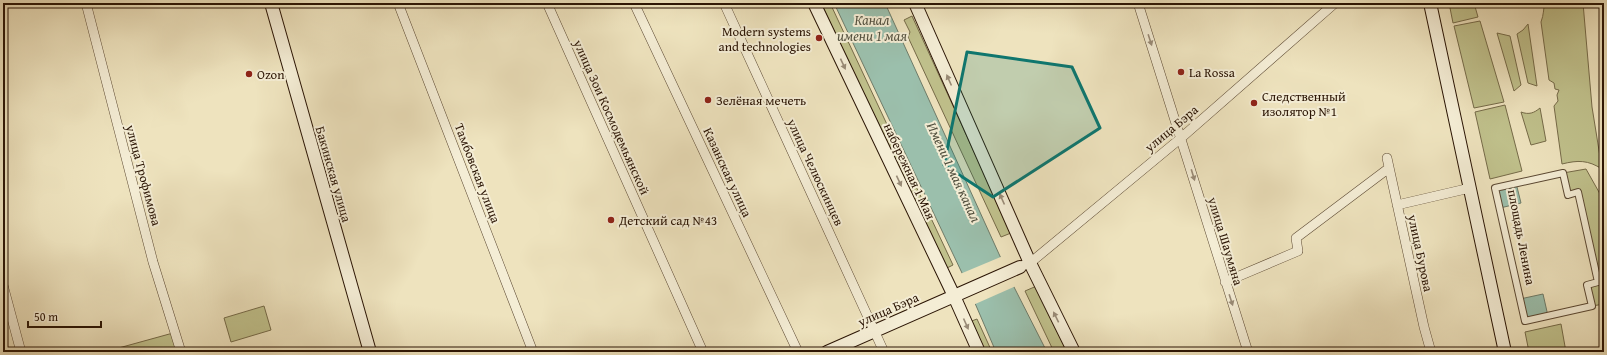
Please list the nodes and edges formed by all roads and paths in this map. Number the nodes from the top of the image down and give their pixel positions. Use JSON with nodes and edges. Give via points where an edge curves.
{"nodes":[{"id":1,"x":86,"y":3,"type":"edge"},
{"id":2,"x":271,"y":3,"type":"edge"},
{"id":3,"x":398,"y":3,"type":"edge"},
{"id":4,"x":547,"y":3,"type":"edge"},
{"id":5,"x":634,"y":3,"type":"edge"},
{"id":6,"x":724,"y":3,"type":"edge"},
{"id":7,"x":814,"y":3,"type":"edge"},
{"id":8,"x":915,"y":3,"type":"edge"},
{"id":9,"x":1138,"y":3,"type":"edge"},
{"id":10,"x":1335,"y":3,"type":"edge"},
{"id":11,"x":1430,"y":3,"type":"edge"},
{"id":12,"x":1181,"y":138,"type":"junction"},
{"id":13,"x":1470,"y":188,"type":"junction"},
{"id":14,"x":1397,"y":205,"type":"junction"},
{"id":15,"x":1025,"y":265,"type":"junction"},
{"id":16,"x":1225,"y":282,"type":"junction"},
{"id":17,"x":3,"y":285,"type":"edge"},
{"id":18,"x":958,"y":295,"type":"junction"},
{"id":19,"x":1525,"y":321,"type":"joint"},
{"id":20,"x":874,"y":330,"type":"junction"},
{"id":21,"x":21,"y":352,"type":"edge"},
{"id":22,"x":181,"y":352,"type":"edge"},
{"id":23,"x":370,"y":352,"type":"edge"},
{"id":24,"x":533,"y":352,"type":"edge"},
{"id":25,"x":703,"y":352,"type":"edge"},
{"id":26,"x":798,"y":352,"type":"edge"},
{"id":27,"x":826,"y":352,"type":"edge"},
{"id":28,"x":884,"y":352,"type":"edge"},
{"id":29,"x":979,"y":352,"type":"edge"},
{"id":30,"x":1074,"y":352,"type":"edge"},
{"id":31,"x":1248,"y":352,"type":"edge"},
{"id":32,"x":1431,"y":352,"type":"edge"},
{"id":33,"x":1505,"y":352,"type":"edge"}],
"edges":[{"from":1,"to":22,"type":"street","name":"улица Трофимова","via":[[153,262]]},
{"from":2,"to":23,"type":"main road","name":"Бакинская улица"},
{"from":3,"to":24,"type":"street","name":"Тамбовская улица"},
{"from":4,"to":25,"type":"street","name":"улица Зои Космодемьянской"},
{"from":5,"to":26,"type":"street","name":"Казанская улица"},
{"from":6,"to":20,"type":"street","name":"улица Челюскинцев"},
{"from":7,"to":18,"type":"main road","name":"набережная 1 Мая","one_way":true},
{"from":15,"to":8,"type":"main road","one_way":true},
{"from":9,"to":12,"type":"street","name":"улица Шаумяна","one_way":true},
{"from":10,"to":12,"type":"street","name":"улица Бэра"},
{"from":11,"to":13,"type":"main road"},
{"from":12,"to":15,"type":"street","name":"улица Бэра"},
{"from":12,"to":16,"type":"street","name":"улица Шаумяна","one_way":true},
{"from":13,"to":14,"type":"street"},
{"from":13,"to":33,"type":"main road"},
{"from":14,"to":16,"type":"street","name":"улица Бурова","via":[[1388,163],[1296,238],[1298,251]]},
{"from":14,"to":32,"type":"street","name":"улица Бурова"},
{"from":15,"to":18,"type":"main road","name":"улица Бэра"},
{"from":30,"to":15,"type":"main road","one_way":true},
{"from":16,"to":31,"type":"street","name":"улица Шаумяна","one_way":true},
{"from":17,"to":21,"type":"street"},
{"from":18,"to":20,"type":"main road","name":"улица Бэра"},
{"from":18,"to":29,"type":"main road","name":"набережная 1 Мая","one_way":true},
{"from":19,"to":19,"type":"street","name":"площадь Ленина","via":[[1495,188],[1563,173],[1568,195],[1578,192],[1598,282],[1587,285],[1592,306]]},
{"from":20,"to":27,"type":"main road","name":"улица Бэра"},
{"from":20,"to":28,"type":"street","name":"улица Челюскинцев"}]}
